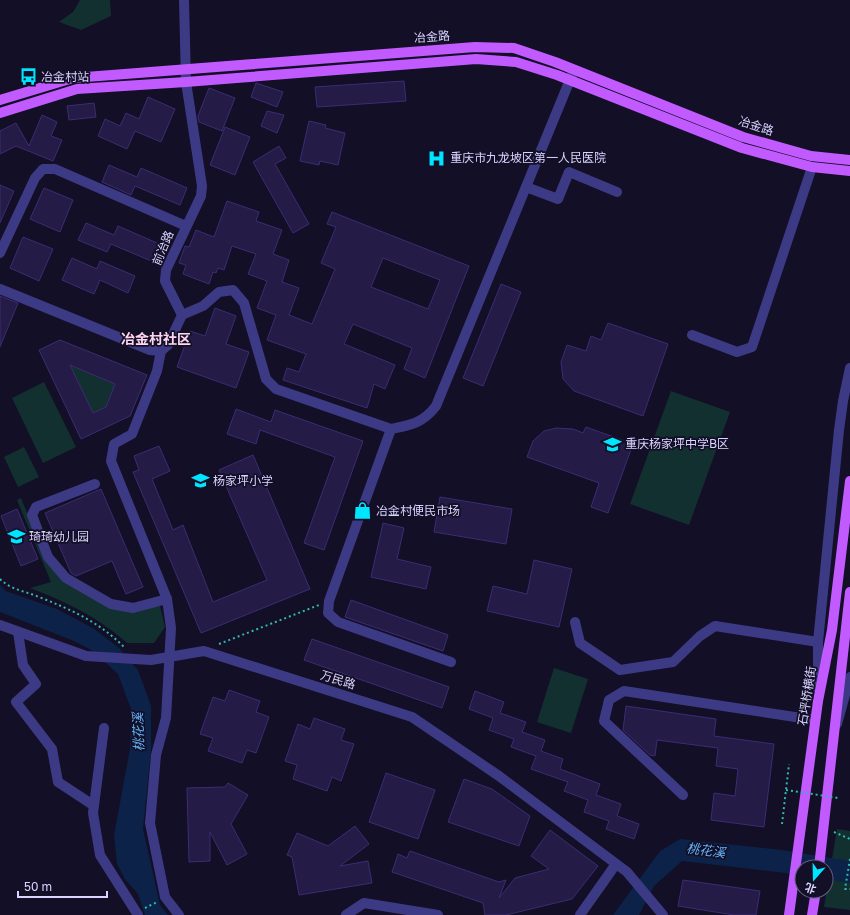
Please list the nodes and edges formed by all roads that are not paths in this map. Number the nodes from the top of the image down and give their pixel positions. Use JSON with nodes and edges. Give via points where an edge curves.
{"nodes":[{"id":1,"x":184,"y":0,"type":"edge"},
{"id":2,"x":185,"y":70,"type":"junction"},
{"id":3,"x":574,"y":70,"type":"junction"},
{"id":4,"x":570,"y":80,"type":"junction"},
{"id":5,"x":186,"y":82,"type":"junction"},
{"id":6,"x":0,"y":100,"type":"edge"},
{"id":7,"x":0,"y":113,"type":"edge"},
{"id":8,"x":850,"y":160,"type":"edge"},
{"id":9,"x":812,"y":167,"type":"junction"},
{"id":10,"x":850,"y":171,"type":"edge"},
{"id":11,"x":526,"y":187,"type":"junction"},
{"id":12,"x":617,"y":192,"type":"dead end"},
{"id":13,"x":186,"y":226,"type":"junction"},
{"id":14,"x":0,"y":253,"type":"edge"},
{"id":15,"x":0,"y":289,"type":"edge"},
{"id":16,"x":182,"y":315,"type":"junction"},
{"id":17,"x":692,"y":335,"type":"dead end"},
{"id":18,"x":161,"y":351,"type":"junction"},
{"id":19,"x":850,"y":368,"type":"edge"},
{"id":20,"x":391,"y":429,"type":"junction"},
{"id":21,"x":850,"y":481,"type":"edge"},
{"id":22,"x":95,"y":484,"type":"dead end"},
{"id":23,"x":850,"y":592,"type":"edge"},
{"id":24,"x":167,"y":599,"type":"junction"},
{"id":25,"x":575,"y":622,"type":"dead end"},
{"id":26,"x":0,"y":625,"type":"edge"},
{"id":27,"x":18,"y":632,"type":"junction"},
{"id":28,"x":818,"y":642,"type":"junction"},
{"id":29,"x":168,"y":657,"type":"junction"},
{"id":30,"x":451,"y":662,"type":"dead end"},
{"id":31,"x":850,"y":677,"type":"edge"},
{"id":32,"x":818,"y":701,"type":"junction"},
{"id":33,"x":847,"y":704,"type":"edge"},
{"id":34,"x":815,"y":720,"type":"junction"},
{"id":35,"x":104,"y":728,"type":"dead end"},
{"id":36,"x":834,"y":735,"type":"junction"},
{"id":37,"x":683,"y":795,"type":"dead end"},
{"id":38,"x":94,"y":805,"type":"junction"},
{"id":39,"x":820,"y":859,"type":"edge"},
{"id":40,"x":616,"y":864,"type":"junction"},
{"id":41,"x":815,"y":899,"type":"edge"},
{"id":42,"x":138,"y":914,"type":"edge"},
{"id":43,"x":179,"y":915,"type":"edge"},
{"id":44,"x":346,"y":915,"type":"edge"},
{"id":45,"x":438,"y":915,"type":"edge"},
{"id":46,"x":580,"y":915,"type":"edge"},
{"id":47,"x":663,"y":915,"type":"edge"},
{"id":48,"x":789,"y":915,"type":"edge"},
{"id":49,"x":812,"y":915,"type":"edge"}],
"edges":[{"from":1,"to":2,"type":"street","name":"前冶路"},
{"from":2,"to":3,"type":"main road","name":"冶金路","via":[[475,47],[514,48]]},
{"from":2,"to":5,"type":"street","name":"前冶路"},
{"from":2,"to":6,"type":"main road","name":"冶金路","via":[[73,78]]},
{"from":3,"to":4,"type":"street"},
{"from":3,"to":8,"type":"main road","name":"冶金路","via":[[743,137],[811,156]]},
{"from":4,"to":5,"type":"main road","name":"冶金路","via":[[516,62],[476,59]]},
{"from":4,"to":9,"type":"main road","name":"冶金路","via":[[742,148]]},
{"from":4,"to":11,"type":"street"},
{"from":5,"to":7,"type":"main road","name":"冶金路","via":[[77,89]]},
{"from":5,"to":13,"type":"street","name":"前冶路","via":[[202,186],[201,196]]},
{"from":9,"to":10,"type":"main road","name":"冶金路"},
{"from":9,"to":17,"type":"street","via":[[752,347],[738,352]]},
{"from":11,"to":12,"type":"street","via":[[558,199],[569,172]]},
{"from":11,"to":20,"type":"street","via":[[436,406],[426,418]]},
{"from":13,"to":14,"type":"street","via":[[56,169],[43,169],[35,178]]},
{"from":13,"to":16,"type":"street","name":"前冶路","via":[[165,276]]},
{"from":15,"to":18,"type":"street","via":[[150,350]]},
{"from":16,"to":18,"type":"street","via":[[168,345]]},
{"from":16,"to":20,"type":"street","via":[[204,306],[219,292],[233,290],[244,303],[266,379],[276,390]]},
{"from":18,"to":24,"type":"street","via":[[157,371],[132,434],[114,444],[111,462]]},
{"from":19,"to":28,"type":"street","via":[[839,430]]},
{"from":20,"to":30,"type":"street","via":[[329,601],[328,613],[338,622]]},
{"from":21,"to":32,"type":"main road","name":"石坪桥横街","via":[[832,630]]},
{"from":22,"to":24,"type":"street","via":[[36,507],[32,515],[48,557],[66,578],[111,604],[133,608]]},
{"from":23,"to":36,"type":"main road"},
{"from":24,"to":29,"type":"street","via":[[171,628]]},
{"from":25,"to":28,"type":"street","via":[[580,643],[620,670],[673,662],[700,636],[715,626]]},
{"from":26,"to":27,"type":"street","name":"万民路"},
{"from":27,"to":29,"type":"street","name":"万民路","via":[[86,656],[151,660]]},
{"from":27,"to":38,"type":"street","via":[[23,665],[36,684],[16,702],[52,749],[58,782]]},
{"from":28,"to":32,"type":"street"},
{"from":29,"to":40,"type":"street","name":"万民路","via":[[204,651],[412,717],[499,776]]},
{"from":29,"to":43,"type":"street","via":[[166,718],[156,755],[150,823],[165,897]]},
{"from":31,"to":33,"type":"street"},
{"from":32,"to":34,"type":"main road","name":"石坪桥横街"},
{"from":33,"to":36,"type":"street"},
{"from":34,"to":37,"type":"street","via":[[624,691],[609,700],[604,721]]},
{"from":34,"to":48,"type":"main road","name":"石坪桥横街"},
{"from":35,"to":38,"type":"street"},
{"from":36,"to":39,"type":"main road"},
{"from":38,"to":42,"type":"street","via":[[92,813],[100,855]]},
{"from":40,"to":46,"type":"street"},
{"from":40,"to":47,"type":"street","name":"万民路","via":[[627,872]]},
{"from":41,"to":49,"type":"main road"},
{"from":44,"to":45,"type":"street","via":[[364,902]]}]}
